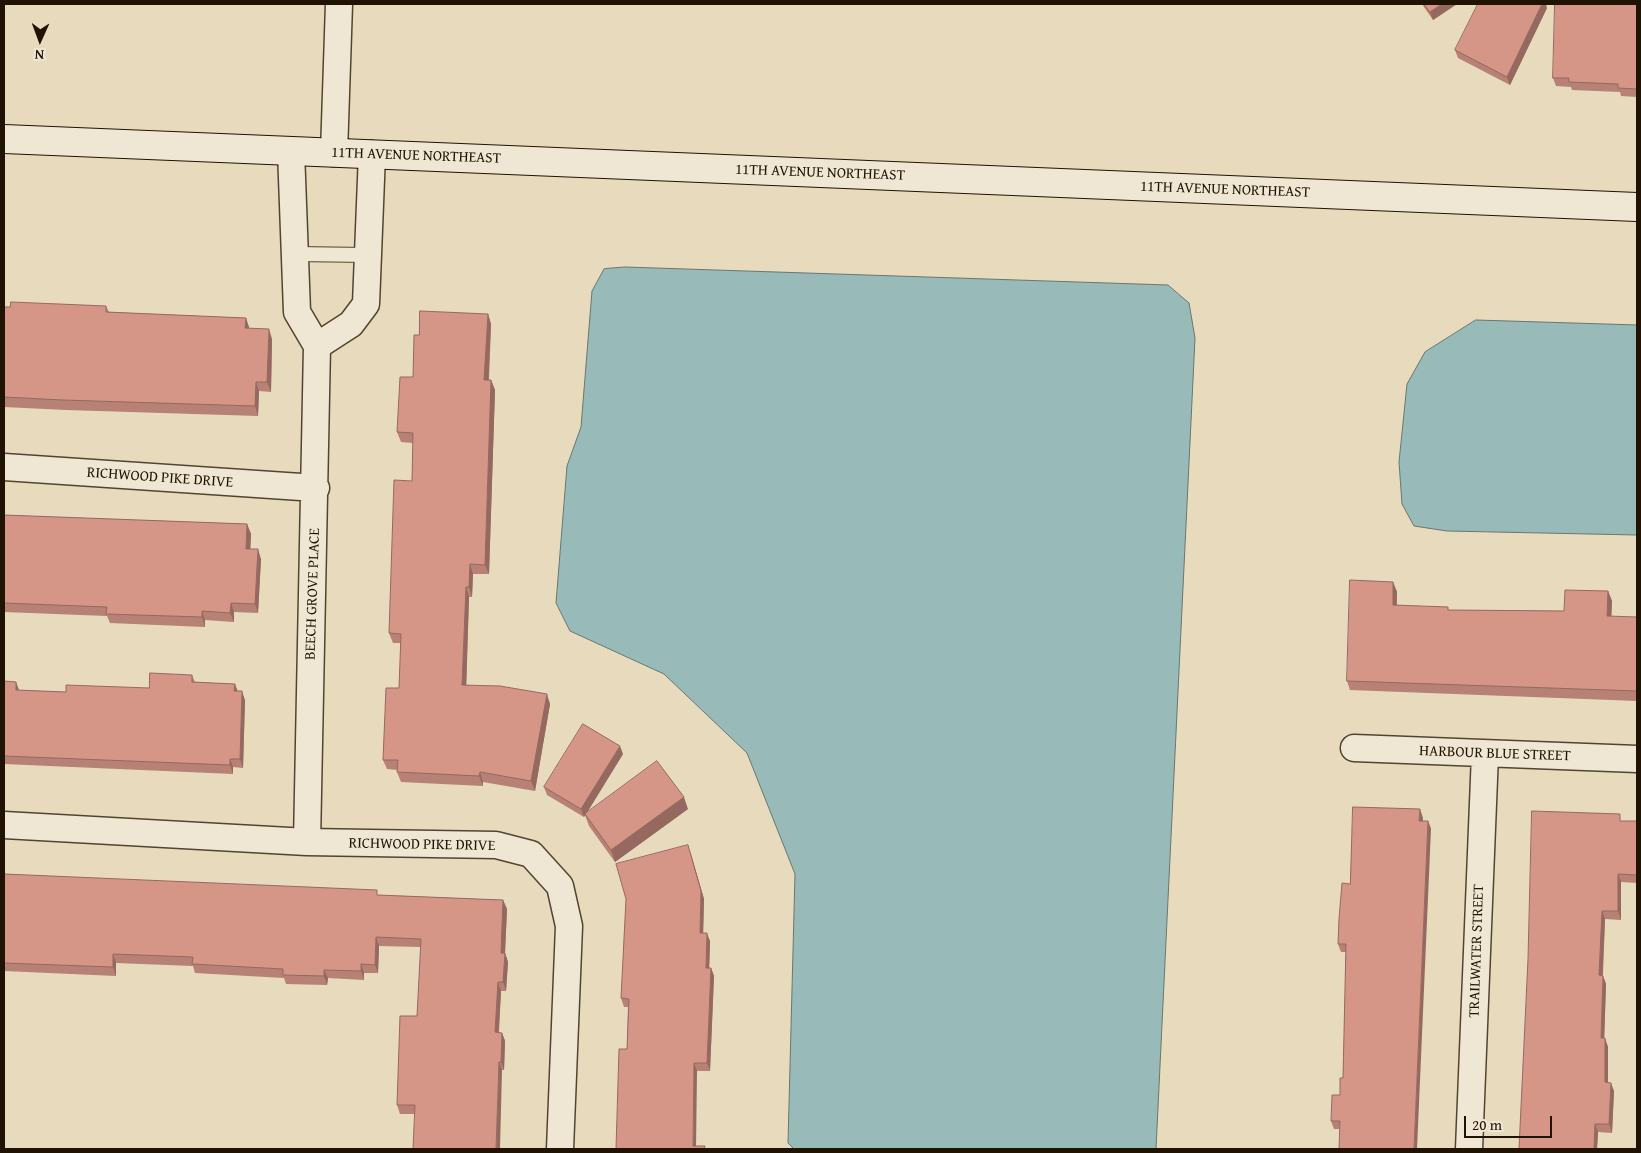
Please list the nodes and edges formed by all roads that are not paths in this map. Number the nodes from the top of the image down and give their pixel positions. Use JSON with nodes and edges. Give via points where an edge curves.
{"nodes":[{"id":1,"x":339,"y":4,"type":"edge"},
{"id":2,"x":4,"y":139,"type":"edge"},
{"id":3,"x":291,"y":151,"type":"junction"},
{"id":4,"x":334,"y":153,"type":"junction"},
{"id":5,"x":372,"y":154,"type":"junction"},
{"id":6,"x":1637,"y":207,"type":"edge"},
{"id":7,"x":295,"y":254,"type":"junction"},
{"id":8,"x":368,"y":255,"type":"junction"},
{"id":9,"x":318,"y":346,"type":"junction"},
{"id":10,"x":4,"y":467,"type":"edge"},
{"id":11,"x":316,"y":488,"type":"junction"},
{"id":12,"x":1354,"y":748,"type":"dead end"},
{"id":13,"x":1485,"y":754,"type":"junction"},
{"id":14,"x":1637,"y":759,"type":"edge"},
{"id":15,"x":4,"y":825,"type":"edge"},
{"id":16,"x":307,"y":842,"type":"junction"},
{"id":17,"x":560,"y":1149,"type":"edge"},
{"id":18,"x":1469,"y":1149,"type":"edge"}],
"edges":[{"from":1,"to":4,"type":"street"},
{"from":2,"to":3,"type":"street","name":"11TH AVENUE NORTHEAST"},
{"from":3,"to":4,"type":"street","name":"11TH AVENUE NORTHEAST"},
{"from":3,"to":7,"type":"street"},
{"from":4,"to":5,"type":"street","name":"11TH AVENUE NORTHEAST"},
{"from":5,"to":6,"type":"street","name":"11TH AVENUE NORTHEAST"},
{"from":5,"to":8,"type":"street"},
{"from":7,"to":8,"type":"lane"},
{"from":7,"to":9,"type":"street","via":[[297,312]]},
{"from":8,"to":9,"type":"street","via":[[366,304],[351,324]]},
{"from":9,"to":11,"type":"street","name":"BEECH GROVE PLACE"},
{"from":10,"to":11,"type":"street","name":"RICHWOOD PIKE DRIVE"},
{"from":11,"to":16,"type":"street","name":"BEECH GROVE PLACE"},
{"from":12,"to":13,"type":"street","name":"HARBOUR BLUE STREET"},
{"from":13,"to":14,"type":"street","name":"HARBOUR BLUE STREET"},
{"from":13,"to":18,"type":"street","name":"TRAILWATER STREET"},
{"from":15,"to":16,"type":"street","name":"RICHWOOD PIKE DRIVE"},
{"from":16,"to":17,"type":"street","name":"RICHWOOD PIKE DRIVE","via":[[496,845],[531,854],[560,886],[569,926]]}]}
